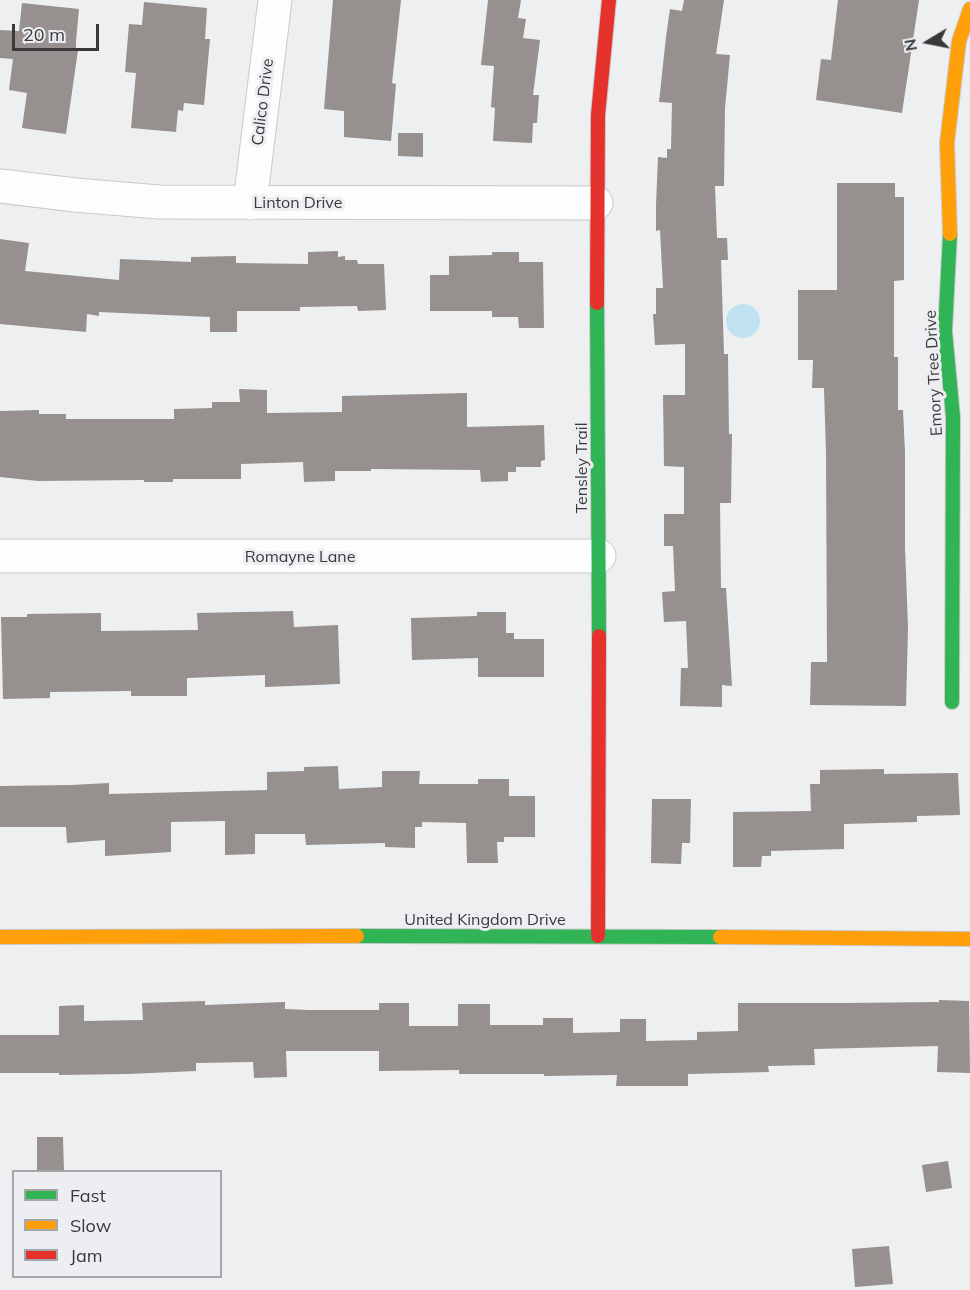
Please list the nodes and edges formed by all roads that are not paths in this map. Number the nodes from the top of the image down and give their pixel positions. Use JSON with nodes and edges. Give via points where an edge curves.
{"nodes":[{"id":1,"x":275,"y":0,"type":"edge"},
{"id":2,"x":609,"y":0,"type":"edge"},
{"id":3,"x":970,"y":9,"type":"edge"},
{"id":4,"x":0,"y":186,"type":"edge"},
{"id":5,"x":250,"y":203,"type":"junction"},
{"id":6,"x":596,"y":203,"type":"junction"},
{"id":7,"x":960,"y":225,"type":"edge"},
{"id":8,"x":0,"y":556,"type":"edge"},
{"id":9,"x":599,"y":556,"type":"junction"},
{"id":10,"x":962,"y":558,"type":"edge"},
{"id":11,"x":952,"y":702,"type":"dead end"},
{"id":12,"x":598,"y":936,"type":"junction"},
{"id":13,"x":0,"y":937,"type":"edge"},
{"id":14,"x":970,"y":939,"type":"edge"}],
"edges":[{"from":1,"to":5,"type":"street","name":"Calico Drive"},
{"from":2,"to":6,"type":"street","name":"Tensley Trail","via":[[598,115]]},
{"from":3,"to":7,"type":"street","name":"Emory Tree Drive","via":[[959,41],[947,142]]},
{"from":4,"to":5,"type":"street","name":"Linton Drive","via":[[159,202]]},
{"from":5,"to":6,"type":"street","name":"Linton Drive"},
{"from":6,"to":9,"type":"street","name":"Tensley Trail"},
{"from":7,"to":10,"type":"street","name":"Emory Tree Drive","via":[[945,331]]},
{"from":8,"to":9,"type":"street","name":"Romayne Lane"},
{"from":9,"to":12,"type":"street","name":"Tensley Trail"},
{"from":10,"to":11,"type":"street","name":"Emory Tree Drive"},
{"from":12,"to":13,"type":"street","name":"United Kingdom Drive"},
{"from":12,"to":14,"type":"street","name":"United Kingdom Drive"}]}
